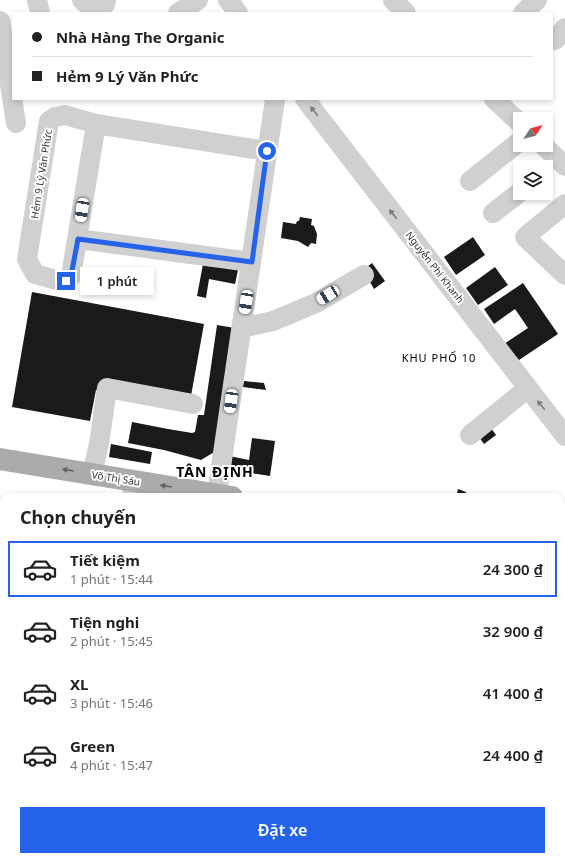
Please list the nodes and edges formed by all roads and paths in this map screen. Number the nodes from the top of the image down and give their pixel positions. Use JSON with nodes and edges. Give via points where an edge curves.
{"nodes":[{"id":1,"x":37,"y":0,"type":"edge"},
{"id":2,"x":198,"y":0,"type":"edge"},
{"id":3,"x":393,"y":0,"type":"edge"},
{"id":4,"x":40,"y":12,"type":"edge"},
{"id":5,"x":180,"y":12,"type":"edge"},
{"id":6,"x":405,"y":12,"type":"edge"},
{"id":7,"x":0,"y":21,"type":"edge"},
{"id":8,"x":565,"y":28,"type":"edge"},
{"id":9,"x":553,"y":39,"type":"edge"},
{"id":10,"x":12,"y":98,"type":"edge"},
{"id":11,"x":12,"y":100,"type":"edge"},
{"id":12,"x":275,"y":100,"type":"edge"},
{"id":13,"x":306,"y":100,"type":"edge"},
{"id":14,"x":495,"y":100,"type":"edge"},
{"id":15,"x":513,"y":117,"type":"edge"},
{"id":16,"x":16,"y":123,"type":"dead end"},
{"id":17,"x":96,"y":124,"type":"junction"},
{"id":18,"x":513,"y":147,"type":"edge"},
{"id":19,"x":267,"y":151,"type":"junction"},
{"id":20,"x":548,"y":152,"type":"edge"},
{"id":21,"x":557,"y":166,"type":"edge"},
{"id":22,"x":470,"y":181,"type":"dead end"},
{"id":23,"x":513,"y":197,"type":"edge"},
{"id":24,"x":565,"y":204,"type":"edge"},
{"id":25,"x":493,"y":213,"type":"dead end"},
{"id":26,"x":78,"y":239,"type":"junction"},
{"id":27,"x":252,"y":262,"type":"junction"},
{"id":28,"x":364,"y":275,"type":"dead end"},
{"id":29,"x":565,"y":275,"type":"edge"},
{"id":30,"x":242,"y":328,"type":"junction"},
{"id":31,"x":528,"y":388,"type":"junction"},
{"id":32,"x":193,"y":404,"type":"dead end"},
{"id":33,"x":470,"y":435,"type":"dead end"},
{"id":34,"x":565,"y":436,"type":"edge"},
{"id":35,"x":0,"y":459,"type":"edge"},
{"id":36,"x":92,"y":474,"type":"junction"},
{"id":37,"x":133,"y":489,"type":"edge"},
{"id":38,"x":186,"y":493,"type":"edge"},
{"id":39,"x":225,"y":493,"type":"edge"}],
"edges":[{"from":1,"to":4,"type":"street"},
{"from":2,"to":5,"type":"street"},
{"from":3,"to":6,"type":"street"},
{"from":7,"to":10,"type":"street"},
{"from":8,"to":9,"type":"street","via":[[555,40]]},
{"from":11,"to":16,"type":"street"},
{"from":12,"to":19,"type":"street"},
{"from":31,"to":13,"type":"street","name":"Nguyễn Phi Khanh","one_way":true},
{"from":14,"to":15,"type":"street"},
{"from":17,"to":19,"type":"street","name":"Hẻm 9 Lý Văn Phức"},
{"from":17,"to":26,"type":"street"},
{"from":17,"to":26,"type":"street","name":"Hẻm 9 Lý Văn Phức","via":[[65,115],[49,120],[27,259],[35,274],[63,282],[69,279],[74,266]]},
{"from":18,"to":22,"type":"street"},
{"from":19,"to":27,"type":"street"},
{"from":20,"to":21,"type":"street"},
{"from":23,"to":25,"type":"street"},
{"from":24,"to":29,"type":"street","via":[[525,237]]},
{"from":26,"to":27,"type":"street"},
{"from":27,"to":30,"type":"street"},
{"from":28,"to":30,"type":"street","via":[[316,303],[273,321]]},
{"from":30,"to":39,"type":"street"},
{"from":31,"to":33,"type":"street"},
{"from":34,"to":31,"type":"street","name":"Nguyễn Phi Khanh","one_way":true},
{"from":32,"to":36,"type":"street","via":[[107,388]]},
{"from":36,"to":35,"type":"main road","name":"Võ Thị Sáu","one_way":true},
{"from":36,"to":37,"type":"main road","name":"Võ Thị Sáu"},
{"from":38,"to":37,"type":"main road","name":"Võ Thị Sáu","one_way":true}]}
